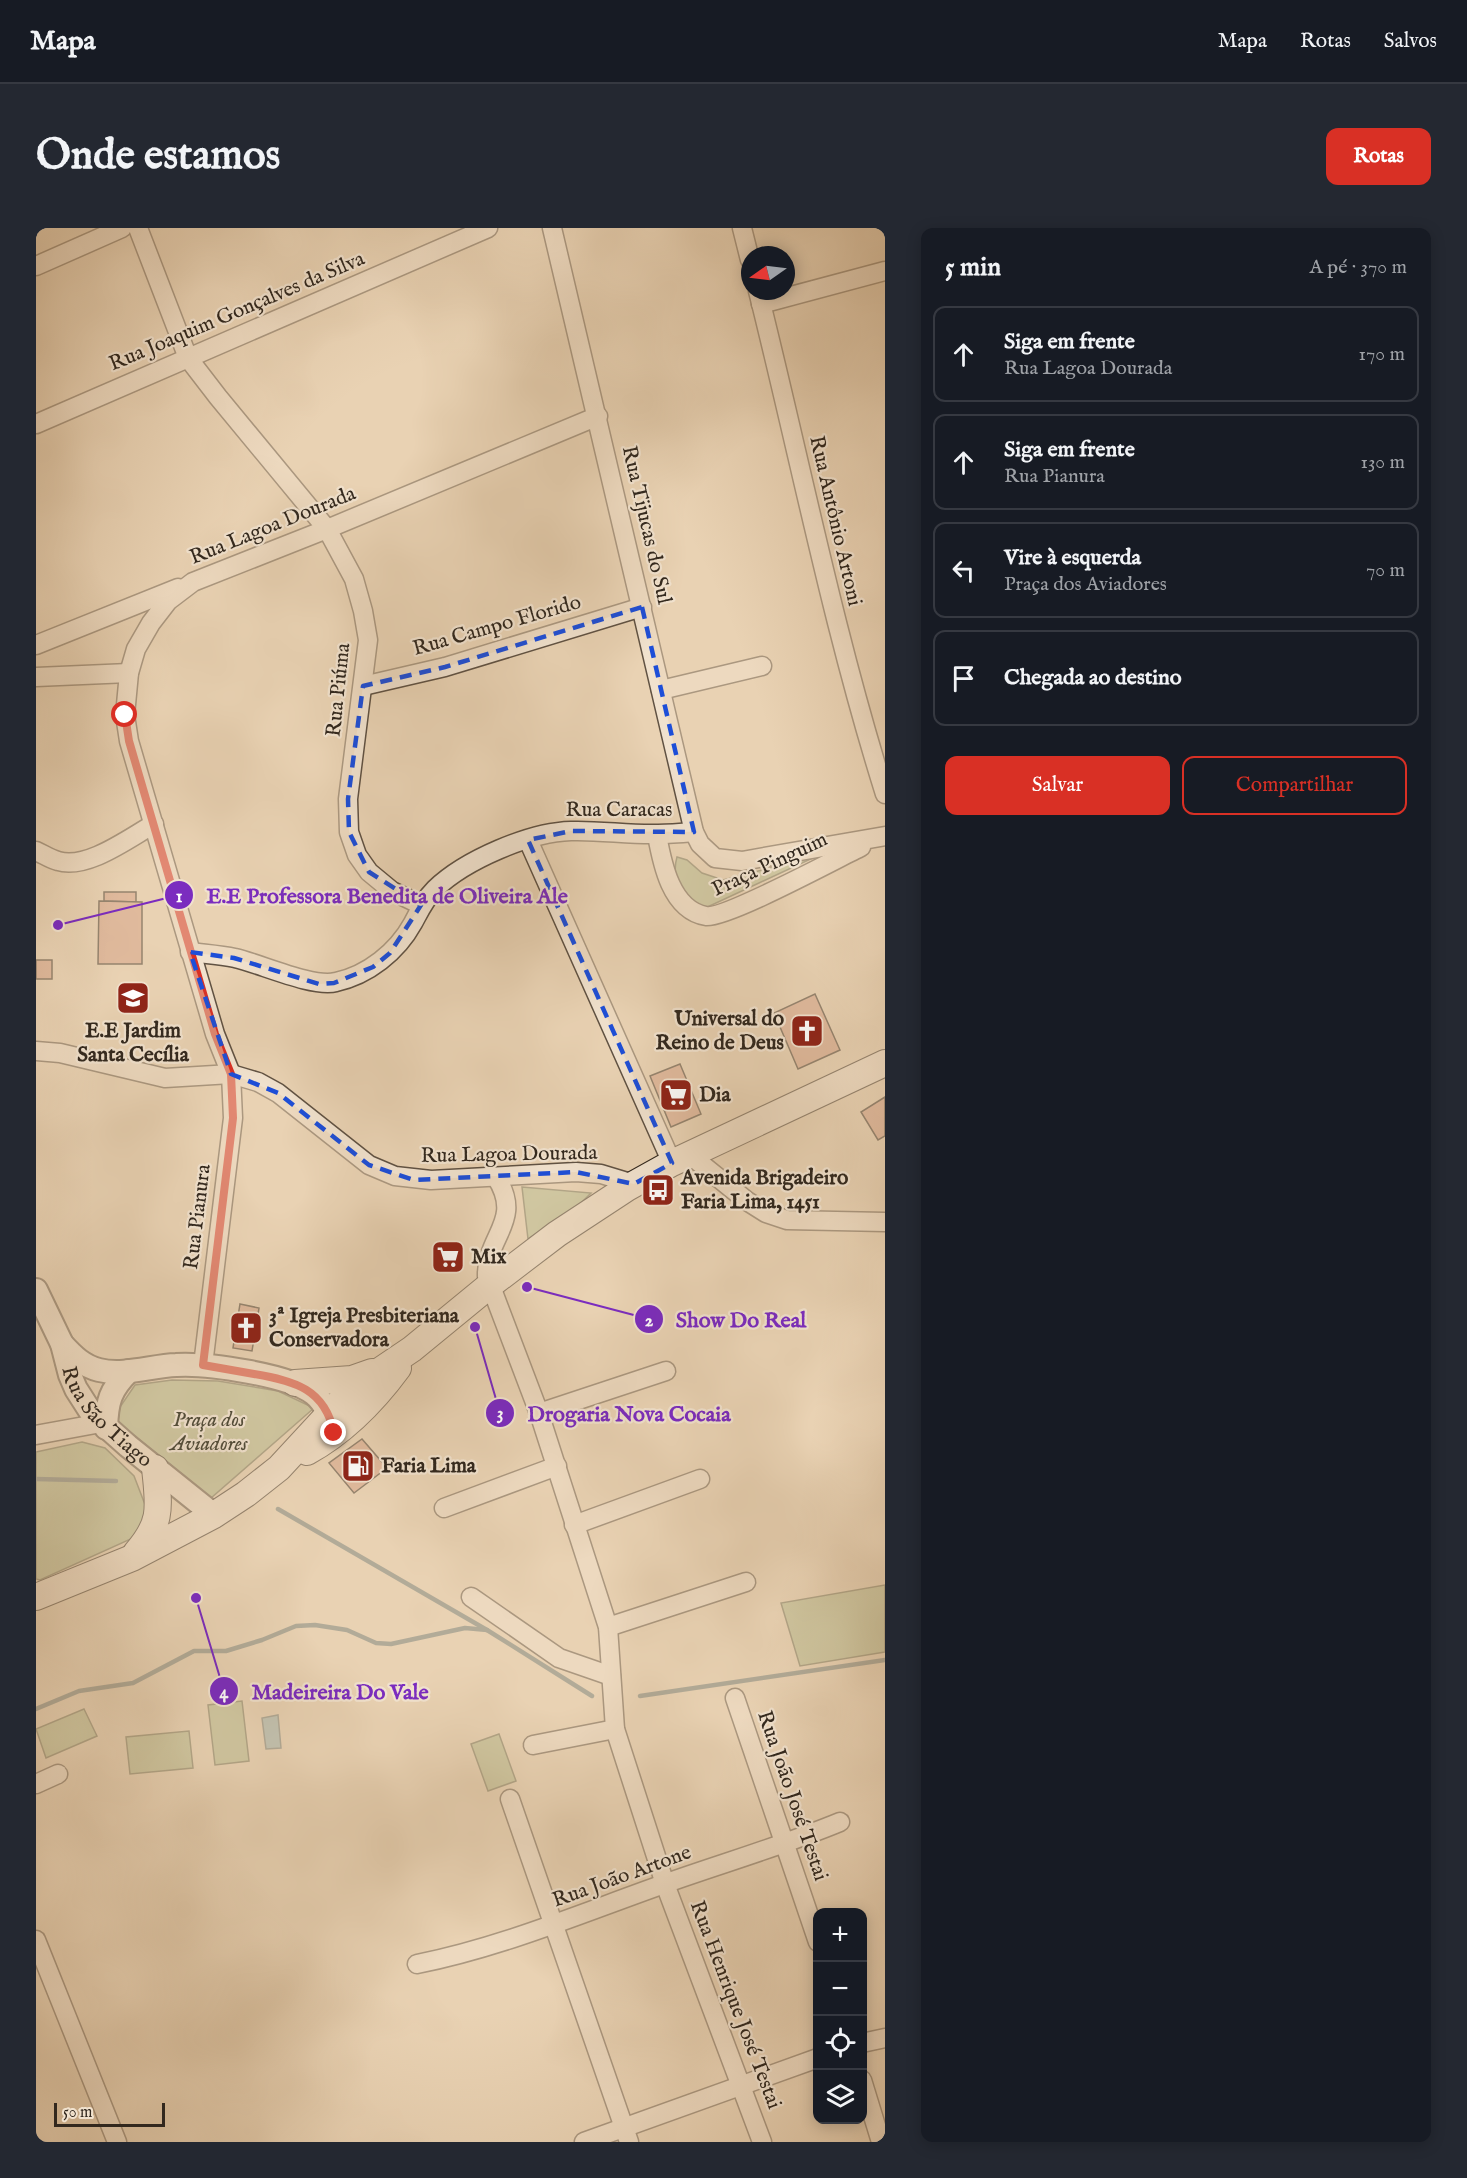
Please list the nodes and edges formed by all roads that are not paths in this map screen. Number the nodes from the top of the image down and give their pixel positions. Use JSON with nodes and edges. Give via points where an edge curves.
{"nodes":[{"id":1,"x":122,"y":228,"type":"edge"},
{"id":2,"x":138,"y":228,"type":"edge"},
{"id":3,"x":488,"y":228,"type":"edge"},
{"id":4,"x":552,"y":228,"type":"edge"},
{"id":5,"x":742,"y":228,"type":"edge"},
{"id":6,"x":746,"y":246,"type":"edge"},
{"id":7,"x":36,"y":266,"type":"edge"},
{"id":8,"x":885,"y":271,"type":"edge"},
{"id":9,"x":795,"y":290,"type":"edge"},
{"id":10,"x":760,"y":300,"type":"edge"},
{"id":11,"x":188,"y":358,"type":"junction"},
{"id":12,"x":598,"y":416,"type":"junction"},
{"id":13,"x":36,"y":424,"type":"edge"},
{"id":14,"x":327,"y":529,"type":"junction"},
{"id":15,"x":193,"y":582,"type":"junction"},
{"id":16,"x":642,"y":607,"type":"junction"},
{"id":17,"x":36,"y":645,"type":"edge"},
{"id":18,"x":762,"y":666,"type":"dead end"},
{"id":19,"x":129,"y":673,"type":"junction"},
{"id":20,"x":36,"y":677,"type":"edge"},
{"id":21,"x":363,"y":686,"type":"junction"},
{"id":22,"x":661,"y":690,"type":"junction"},
{"id":23,"x":885,"y":794,"type":"edge"},
{"id":24,"x":154,"y":824,"type":"junction"},
{"id":25,"x":694,"y":832,"type":"junction"},
{"id":26,"x":657,"y":834,"type":"junction"},
{"id":27,"x":881,"y":837,"type":"edge"},
{"id":28,"x":528,"y":840,"type":"junction"},
{"id":29,"x":36,"y":851,"type":"edge"},
{"id":30,"x":421,"y":905,"type":"junction"},
{"id":31,"x":190,"y":952,"type":"junction"},
{"id":32,"x":36,"y":1051,"type":"edge"},
{"id":33,"x":885,"y":1063,"type":"edge"},
{"id":34,"x":231,"y":1074,"type":"junction"},
{"id":35,"x":681,"y":1159,"type":"junction"},
{"id":36,"x":496,"y":1177,"type":"junction"},
{"id":37,"x":634,"y":1184,"type":"junction"},
{"id":38,"x":885,"y":1222,"type":"edge"},
{"id":39,"x":500,"y":1278,"type":"junction"},
{"id":40,"x":37,"y":1294,"type":"edge"},
{"id":41,"x":62,"y":1344,"type":"junction"},
{"id":42,"x":412,"y":1349,"type":"junction"},
{"id":43,"x":203,"y":1365,"type":"junction"},
{"id":44,"x":384,"y":1368,"type":"junction"},
{"id":45,"x":129,"y":1371,"type":"junction"},
{"id":46,"x":666,"y":1371,"type":"dead end"},
{"id":47,"x":295,"y":1383,"type":"junction"},
{"id":48,"x":539,"y":1413,"type":"junction"},
{"id":49,"x":332,"y":1424,"type":"junction"},
{"id":50,"x":103,"y":1425,"type":"junction"},
{"id":51,"x":36,"y":1435,"type":"edge"},
{"id":52,"x":557,"y":1466,"type":"junction"},
{"id":53,"x":155,"y":1468,"type":"junction"},
{"id":54,"x":700,"y":1479,"type":"dead end"},
{"id":55,"x":444,"y":1508,"type":"dead end"},
{"id":56,"x":214,"y":1515,"type":"junction"},
{"id":57,"x":574,"y":1525,"type":"junction"},
{"id":58,"x":132,"y":1558,"type":"junction"},
{"id":59,"x":746,"y":1582,"type":"dead end"},
{"id":60,"x":36,"y":1597,"type":"edge"},
{"id":61,"x":471,"y":1597,"type":"dead end"},
{"id":62,"x":608,"y":1627,"type":"junction"},
{"id":63,"x":611,"y":1676,"type":"junction"},
{"id":64,"x":735,"y":1698,"type":"dead end"},
{"id":65,"x":615,"y":1729,"type":"junction"},
{"id":66,"x":533,"y":1745,"type":"dead end"},
{"id":67,"x":58,"y":1774,"type":"dead end"},
{"id":68,"x":36,"y":1784,"type":"edge"},
{"id":69,"x":510,"y":1799,"type":"dead end"},
{"id":70,"x":840,"y":1822,"type":"dead end"},
{"id":71,"x":784,"y":1845,"type":"junction"},
{"id":72,"x":665,"y":1884,"type":"junction"},
{"id":73,"x":555,"y":1925,"type":"junction"},
{"id":74,"x":813,"y":1928,"type":"edge"},
{"id":75,"x":36,"y":1940,"type":"edge"},
{"id":76,"x":417,"y":1964,"type":"dead end"},
{"id":77,"x":885,"y":2038,"type":"edge"},
{"id":78,"x":867,"y":2042,"type":"edge"},
{"id":79,"x":813,"y":2060,"type":"edge"},
{"id":80,"x":741,"y":2084,"type":"junction"},
{"id":81,"x":867,"y":2097,"type":"edge"},
{"id":82,"x":626,"y":2134,"type":"edge"},
{"id":83,"x":117,"y":2142,"type":"edge"},
{"id":84,"x":584,"y":2142,"type":"edge"},
{"id":85,"x":762,"y":2142,"type":"edge"},
{"id":86,"x":880,"y":2142,"type":"edge"}],
"edges":[{"from":1,"to":7,"type":"street"},
{"from":2,"to":11,"type":"street","name":"Rua Piúma"},
{"from":3,"to":11,"type":"street","name":"Rua Joaquim Gonçalves da Silva"},
{"from":4,"to":12,"type":"street","name":"Rua Tijucas do Sul"},
{"from":5,"to":6,"type":"street"},
{"from":8,"to":9,"type":"street"},
{"from":10,"to":23,"type":"street","name":"Rua Antônio Artoni","via":[[828,591]]},
{"from":11,"to":13,"type":"street","name":"Rua Joaquim Gonçalves da Silva"},
{"from":11,"to":14,"type":"street","name":"Rua Piúma"},
{"from":12,"to":14,"type":"street","name":"Rua Lagoa Dourada"},
{"from":12,"to":16,"type":"street","name":"Rua Tijucas do Sul"},
{"from":14,"to":15,"type":"street","name":"Rua Lagoa Dourada"},
{"from":14,"to":21,"type":"street","name":"Rua Piúma","via":[[354,579],[363,611],[368,640]]},
{"from":15,"to":17,"type":"street"},
{"from":15,"to":19,"type":"street","name":"Rua Lagoa Dourada","via":[[168,601],[151,622],[136,649]]},
{"from":16,"to":21,"type":"street","name":"Rua Campo Florido","via":[[445,667]]},
{"from":16,"to":22,"type":"street","name":"Rua Tijucas do Sul"},
{"from":18,"to":22,"type":"street"},
{"from":19,"to":20,"type":"street"},
{"from":19,"to":24,"type":"street","name":"Rua Lagoa Dourada","via":[[125,715],[129,741]]},
{"from":21,"to":30,"type":"street","name":"Rua Piúma","via":[[348,799],[349,832],[357,855],[369,872],[392,891]]},
{"from":22,"to":25,"type":"street","name":"Rua Tijucas do Sul"},
{"from":24,"to":29,"type":"street","via":[[79,863],[59,862]]},
{"from":24,"to":31,"type":"street","name":"Rua Lagoa Dourada"},
{"from":25,"to":26,"type":"street","name":"Rua Caracas"},
{"from":25,"to":27,"type":"street","via":[[715,858],[742,861]]},
{"from":26,"to":27,"type":"street","name":"Praça Pinguim","via":[[661,859],[677,895],[694,912],[712,916]]},
{"from":26,"to":28,"type":"street","name":"Rua Caracas","via":[[571,831]]},
{"from":28,"to":30,"type":"street","name":"Rua Caracas","via":[[455,873]]},
{"from":28,"to":35,"type":"street"},
{"from":30,"to":31,"type":"street","name":"Rua Caracas","via":[[413,923],[390,953],[373,967],[334,983],[319,984],[234,958]]},
{"from":31,"to":34,"type":"street","name":"Rua Lagoa Dourada"},
{"from":32,"to":34,"type":"street","via":[[165,1078]]},
{"from":33,"to":35,"type":"main road"},
{"from":34,"to":36,"type":"street","name":"Rua Lagoa Dourada","via":[[279,1093],[369,1165],[395,1176],[431,1180]]},
{"from":34,"to":43,"type":"street","name":"Rua Pianura","via":[[233,1118]]},
{"from":35,"to":37,"type":"main road"},
{"from":35,"to":38,"type":"street","via":[[766,1213],[787,1220]]},
{"from":36,"to":37,"type":"street","name":"Rua Lagoa Dourada","via":[[576,1172],[601,1174]]},
{"from":36,"to":39,"type":"street","via":[[507,1203],[503,1227],[494,1244],[501,1261]]},
{"from":37,"to":39,"type":"main road","via":[[557,1234]]},
{"from":39,"to":42,"type":"main road"},
{"from":39,"to":48,"type":"street","name":"Rua Henrique José Testai"},
{"from":40,"to":41,"type":"street","name":"Rua São Tiago"},
{"from":41,"to":45,"type":"street","via":[[85,1365],[99,1370]]},
{"from":41,"to":50,"type":"street","name":"Rua São Tiago","via":[[76,1389]]},
{"from":42,"to":44,"type":"main road"},
{"from":42,"to":49,"type":"main road","via":[[383,1389],[352,1420]]},
{"from":43,"to":45,"type":"street"},
{"from":43,"to":47,"type":"street"},
{"from":44,"to":47,"type":"main road","via":[[352,1379]]},
{"from":44,"to":49,"type":"main road","via":[[340,1402]]},
{"from":45,"to":50,"type":"street","via":[[110,1395]]},
{"from":46,"to":48,"type":"street"},
{"from":47,"to":49,"type":"street","via":[[314,1394]]},
{"from":48,"to":52,"type":"street","name":"Rua Henrique José Testai"},
{"from":49,"to":56,"type":"main road"},
{"from":50,"to":51,"type":"street"},
{"from":50,"to":53,"type":"street","name":"Rua São Tiago"},
{"from":52,"to":55,"type":"street"},
{"from":52,"to":57,"type":"street","name":"Rua Henrique José Testai"},
{"from":53,"to":56,"type":"street","name":"Rua São Tiago"},
{"from":53,"to":58,"type":"main road","via":[[157,1522]]},
{"from":54,"to":57,"type":"street"},
{"from":56,"to":58,"type":"main road"},
{"from":57,"to":62,"type":"street","name":"Rua Henrique José Testai"},
{"from":58,"to":60,"type":"main road"},
{"from":59,"to":62,"type":"street"},
{"from":61,"to":63,"type":"street","via":[[559,1658]]},
{"from":62,"to":63,"type":"street","name":"Rua Henrique José Testai"},
{"from":63,"to":65,"type":"street","name":"Rua Henrique José Testai"},
{"from":64,"to":71,"type":"street","name":"Rua João José Testai"},
{"from":65,"to":66,"type":"street"},
{"from":65,"to":72,"type":"street","name":"Rua Henrique José Testai"},
{"from":67,"to":68,"type":"street"},
{"from":69,"to":73,"type":"street"},
{"from":70,"to":71,"type":"street","name":"Rua João Artone"},
{"from":71,"to":72,"type":"street","name":"Rua João Artone"},
{"from":71,"to":74,"type":"street","name":"Rua João José Testai"},
{"from":72,"to":73,"type":"street","name":"Rua João Artone"},
{"from":72,"to":80,"type":"street","name":"Rua Henrique José Testai"},
{"from":73,"to":76,"type":"street","name":"Rua João Artone","via":[[453,1957]]},
{"from":73,"to":82,"type":"street"},
{"from":75,"to":83,"type":"street"},
{"from":77,"to":78,"type":"street"},
{"from":79,"to":80,"type":"street"},
{"from":80,"to":82,"type":"street"},
{"from":80,"to":85,"type":"street","name":"Rua Henrique José Testai"},
{"from":81,"to":86,"type":"street"},
{"from":82,"to":84,"type":"street"}]}
